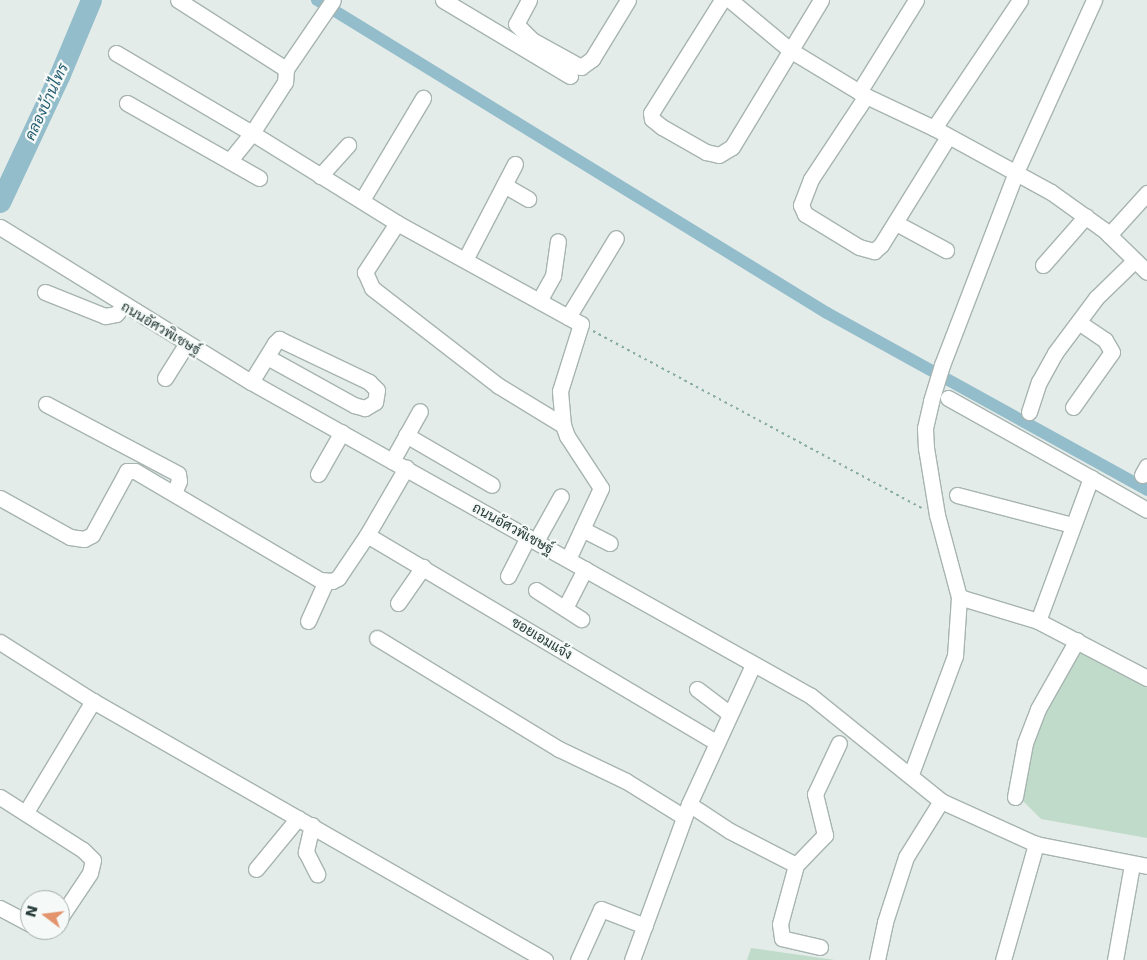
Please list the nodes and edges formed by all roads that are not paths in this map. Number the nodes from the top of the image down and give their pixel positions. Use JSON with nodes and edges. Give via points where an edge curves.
{"nodes":[{"id":1,"x":178,"y":0,"type":"edge"},
{"id":2,"x":443,"y":0,"type":"edge"},
{"id":3,"x":529,"y":0,"type":"edge"},
{"id":4,"x":628,"y":0,"type":"edge"},
{"id":5,"x":722,"y":0,"type":"edge"},
{"id":6,"x":730,"y":0,"type":"edge"},
{"id":7,"x":821,"y":0,"type":"edge"},
{"id":8,"x":916,"y":0,"type":"edge"},
{"id":9,"x":1020,"y":0,"type":"edge"},
{"id":10,"x":1094,"y":0,"type":"edge"},
{"id":11,"x":332,"y":1,"type":"edge"},
{"id":12,"x":790,"y":50,"type":"junction"},
{"id":13,"x":116,"y":52,"type":"dead end"},
{"id":14,"x":286,"y":70,"type":"junction"},
{"id":15,"x":570,"y":76,"type":"dead end"},
{"id":16,"x":862,"y":94,"type":"junction"},
{"id":17,"x":423,"y":98,"type":"dead end"},
{"id":18,"x":126,"y":103,"type":"dead end"},
{"id":19,"x":934,"y":128,"type":"junction"},
{"id":20,"x":252,"y":133,"type":"junction"},
{"id":21,"x":948,"y":137,"type":"junction"},
{"id":22,"x":348,"y":145,"type":"dead end"},
{"id":23,"x":229,"y":161,"type":"junction"},
{"id":24,"x":515,"y":164,"type":"dead end"},
{"id":25,"x":1016,"y":172,"type":"junction"},
{"id":26,"x":320,"y":176,"type":"junction"},
{"id":27,"x":260,"y":178,"type":"dead end"},
{"id":28,"x":504,"y":186,"type":"junction"},
{"id":29,"x":1147,"y":193,"type":"edge"},
{"id":30,"x":528,"y":199,"type":"dead end"},
{"id":31,"x":362,"y":200,"type":"junction"},
{"id":32,"x":1086,"y":216,"type":"junction"},
{"id":33,"x":896,"y":222,"type":"junction"},
{"id":34,"x":397,"y":223,"type":"junction"},
{"id":35,"x":5,"y":230,"type":"edge"},
{"id":36,"x":1109,"y":235,"type":"junction"},
{"id":37,"x":616,"y":238,"type":"dead end"},
{"id":38,"x":558,"y":241,"type":"dead end"},
{"id":39,"x":946,"y":250,"type":"dead end"},
{"id":40,"x":466,"y":258,"type":"junction"},
{"id":41,"x":1135,"y":260,"type":"junction"},
{"id":42,"x":1043,"y":265,"type":"dead end"},
{"id":43,"x":1147,"y":272,"type":"edge"},
{"id":44,"x":45,"y":292,"type":"dead end"},
{"id":45,"x":539,"y":301,"type":"junction"},
{"id":46,"x":124,"y":305,"type":"junction"},
{"id":47,"x":574,"y":321,"type":"junction"},
{"id":48,"x":1078,"y":322,"type":"junction"},
{"id":49,"x":187,"y":343,"type":"junction"},
{"id":50,"x":267,"y":357,"type":"junction"},
{"id":51,"x":165,"y":378,"type":"dead end"},
{"id":52,"x":250,"y":382,"type":"junction"},
{"id":53,"x":948,"y":398,"type":"dead end"},
{"id":54,"x":46,"y":404,"type":"dead end"},
{"id":55,"x":1073,"y":407,"type":"dead end"},
{"id":56,"x":420,"y":412,"type":"dead end"},
{"id":57,"x":1029,"y":412,"type":"dead end"},
{"id":58,"x":563,"y":425,"type":"junction"},
{"id":59,"x":342,"y":432,"type":"junction"},
{"id":60,"x":406,"y":435,"type":"junction"},
{"id":61,"x":392,"y":460,"type":"junction"},
{"id":62,"x":406,"y":468,"type":"junction"},
{"id":63,"x":318,"y":474,"type":"dead end"},
{"id":64,"x":1092,"y":478,"type":"junction"},
{"id":65,"x":492,"y":485,"type":"dead end"},
{"id":66,"x":174,"y":492,"type":"junction"},
{"id":67,"x":958,"y":495,"type":"dead end"},
{"id":68,"x":561,"y":496,"type":"dead end"},
{"id":69,"x":0,"y":498,"type":"edge"},
{"id":70,"x":1147,"y":510,"type":"edge"},
{"id":71,"x":1072,"y":525,"type":"junction"},
{"id":72,"x":582,"y":529,"type":"junction"},
{"id":73,"x":367,"y":534,"type":"junction"},
{"id":74,"x":532,"y":539,"type":"junction"},
{"id":75,"x":610,"y":543,"type":"dead end"},
{"id":76,"x":568,"y":559,"type":"junction"},
{"id":77,"x":422,"y":567,"type":"junction"},
{"id":78,"x":585,"y":569,"type":"junction"},
{"id":79,"x":508,"y":576,"type":"dead end"},
{"id":80,"x":326,"y":581,"type":"junction"},
{"id":81,"x":536,"y":590,"type":"dead end"},
{"id":82,"x":959,"y":596,"type":"junction"},
{"id":83,"x":398,"y":604,"type":"dead end"},
{"id":84,"x":565,"y":608,"type":"junction"},
{"id":85,"x":581,"y":619,"type":"dead end"},
{"id":86,"x":308,"y":621,"type":"dead end"},
{"id":87,"x":1038,"y":621,"type":"junction"},
{"id":88,"x":377,"y":638,"type":"dead end"},
{"id":89,"x":1077,"y":640,"type":"junction"},
{"id":90,"x":0,"y":642,"type":"edge"},
{"id":91,"x":753,"y":665,"type":"junction"},
{"id":92,"x":1147,"y":678,"type":"edge"},
{"id":93,"x":697,"y":689,"type":"dead end"},
{"id":94,"x":93,"y":700,"type":"junction"},
{"id":95,"x":730,"y":714,"type":"junction"},
{"id":96,"x":717,"y":743,"type":"junction"},
{"id":97,"x":839,"y":743,"type":"dead end"},
{"id":98,"x":911,"y":774,"type":"junction"},
{"id":99,"x":0,"y":797,"type":"edge"},
{"id":100,"x":1015,"y":797,"type":"dead end"},
{"id":101,"x":941,"y":801,"type":"junction"},
{"id":102,"x":687,"y":810,"type":"junction"},
{"id":103,"x":26,"y":812,"type":"junction"},
{"id":104,"x":305,"y":822,"type":"junction"},
{"id":105,"x":1036,"y":844,"type":"junction"},
{"id":106,"x":796,"y":865,"type":"junction"},
{"id":107,"x":1132,"y":865,"type":"junction"},
{"id":108,"x":1147,"y":866,"type":"edge"},
{"id":109,"x":256,"y":870,"type":"dead end"},
{"id":110,"x":317,"y":874,"type":"dead end"},
{"id":111,"x":70,"y":903,"type":"edge"},
{"id":112,"x":0,"y":908,"type":"edge"},
{"id":113,"x":20,"y":919,"type":"edge"},
{"id":114,"x":645,"y":926,"type":"junction"},
{"id":115,"x":820,"y":947,"type":"dead end"},
{"id":116,"x":545,"y":960,"type":"edge"},
{"id":117,"x":578,"y":960,"type":"edge"},
{"id":118,"x":632,"y":960,"type":"edge"},
{"id":119,"x":877,"y":960,"type":"edge"},
{"id":120,"x":1003,"y":960,"type":"edge"},
{"id":121,"x":1116,"y":960,"type":"edge"}],
"edges":[{"from":1,"to":14,"type":"street"},
{"from":2,"to":15,"type":"street"},
{"from":3,"to":4,"type":"street","via":[[516,24],[532,40],[581,67],[592,59]]},
{"from":5,"to":12,"type":"street","via":[[655,102],[652,119],[662,127],[706,152],[725,154]]},
{"from":6,"to":12,"type":"street"},
{"from":7,"to":12,"type":"street"},
{"from":8,"to":16,"type":"street"},
{"from":9,"to":19,"type":"street"},
{"from":10,"to":25,"type":"street"},
{"from":11,"to":14,"type":"street"},
{"from":12,"to":16,"type":"street"},
{"from":13,"to":20,"type":"street"},
{"from":14,"to":20,"type":"street","via":[[285,82]]},
{"from":16,"to":19,"type":"street"},
{"from":16,"to":33,"type":"street","via":[[811,179],[801,205],[805,214],[874,251]]},
{"from":17,"to":31,"type":"street"},
{"from":18,"to":23,"type":"street"},
{"from":19,"to":21,"type":"street"},
{"from":20,"to":23,"type":"street"},
{"from":20,"to":26,"type":"street"},
{"from":21,"to":25,"type":"street"},
{"from":21,"to":33,"type":"street"},
{"from":22,"to":26,"type":"street"},
{"from":23,"to":27,"type":"street"},
{"from":24,"to":28,"type":"street"},
{"from":25,"to":32,"type":"street"},
{"from":25,"to":82,"type":"street","via":[[942,365],[925,428],[937,515]]},
{"from":26,"to":31,"type":"street"},
{"from":28,"to":30,"type":"street"},
{"from":28,"to":40,"type":"street"},
{"from":29,"to":36,"type":"street"},
{"from":31,"to":34,"type":"street"},
{"from":32,"to":36,"type":"street"},
{"from":32,"to":42,"type":"street"},
{"from":33,"to":39,"type":"street"},
{"from":34,"to":40,"type":"street"},
{"from":34,"to":58,"type":"street","via":[[364,272],[372,288],[499,386]]},
{"from":35,"to":46,"type":"street","name":"ถนนอัศวพิเชษฐ์"},
{"from":36,"to":41,"type":"street"},
{"from":37,"to":47,"type":"street"},
{"from":38,"to":45,"type":"street","via":[[553,276]]},
{"from":40,"to":45,"type":"street"},
{"from":41,"to":43,"type":"street"},
{"from":41,"to":48,"type":"street","via":[[1096,298]]},
{"from":44,"to":46,"type":"street","via":[[105,316],[116,314]]},
{"from":45,"to":47,"type":"street"},
{"from":46,"to":49,"type":"street","name":"ถนนอัศวพิเชษฐ์"},
{"from":47,"to":58,"type":"street","via":[[560,391]]},
{"from":48,"to":55,"type":"street","via":[[1105,340],[1112,352]]},
{"from":48,"to":57,"type":"street","via":[[1039,382]]},
{"from":49,"to":51,"type":"street"},
{"from":49,"to":52,"type":"street","name":"ถนนอัศวพิเชษฐ์"},
{"from":50,"to":50,"type":"street","via":[[275,343],[285,340],[369,382],[377,390],[375,402],[365,408],[354,405]]},
{"from":50,"to":52,"type":"street"},
{"from":52,"to":59,"type":"street","name":"ถนนอัศวพิเชษฐ์"},
{"from":53,"to":64,"type":"street"},
{"from":54,"to":66,"type":"street","via":[[178,474]]},
{"from":56,"to":60,"type":"street"},
{"from":58,"to":72,"type":"street","via":[[601,488]]},
{"from":59,"to":61,"type":"street","name":"ถนนอัศวพิเชษฐ์"},
{"from":59,"to":63,"type":"street"},
{"from":60,"to":61,"type":"street"},
{"from":60,"to":65,"type":"street"},
{"from":61,"to":62,"type":"street","name":"ถนนอัศวพิเชษฐ์"},
{"from":62,"to":73,"type":"street"},
{"from":62,"to":74,"type":"street","name":"ถนนอัศวพิเชษฐ์"},
{"from":64,"to":70,"type":"street"},
{"from":64,"to":71,"type":"street"},
{"from":66,"to":69,"type":"street","via":[[146,476],[127,471],[92,535],[84,539],[70,537]]},
{"from":66,"to":80,"type":"street"},
{"from":67,"to":71,"type":"street"},
{"from":68,"to":74,"type":"street"},
{"from":71,"to":87,"type":"street"},
{"from":72,"to":75,"type":"street"},
{"from":72,"to":76,"type":"street"},
{"from":73,"to":77,"type":"street","name":"ซอยเอมแจ้ง"},
{"from":73,"to":80,"type":"street","via":[[338,578]]},
{"from":74,"to":76,"type":"street","name":"ถนนอัศวพิเชษฐ์"},
{"from":74,"to":79,"type":"street"},
{"from":76,"to":78,"type":"street","name":"ถนนอัศวพิเชษฐ์"},
{"from":77,"to":83,"type":"street"},
{"from":77,"to":96,"type":"street","name":"ซอยเอมแจ้ง"},
{"from":78,"to":84,"type":"street"},
{"from":78,"to":91,"type":"street","name":"ถนนอัศวพิเชษฐ์"},
{"from":80,"to":86,"type":"street"},
{"from":81,"to":84,"type":"street"},
{"from":82,"to":87,"type":"street"},
{"from":82,"to":98,"type":"street","via":[[955,656]]},
{"from":84,"to":85,"type":"street"},
{"from":87,"to":89,"type":"street"},
{"from":88,"to":102,"type":"street","via":[[559,749]]},
{"from":89,"to":92,"type":"street"},
{"from":89,"to":100,"type":"street","via":[[1038,709],[1025,743]]},
{"from":90,"to":94,"type":"street"},
{"from":91,"to":95,"type":"street"},
{"from":91,"to":98,"type":"street","name":"ถนนอัศวพิเชษฐ์","via":[[834,713]]},
{"from":93,"to":95,"type":"street"},
{"from":94,"to":103,"type":"street"},
{"from":94,"to":104,"type":"street"},
{"from":95,"to":96,"type":"street"},
{"from":96,"to":102,"type":"street"},
{"from":97,"to":106,"type":"street","via":[[815,794],[826,835]]},
{"from":98,"to":101,"type":"street","name":"ถนนอัศวพิเชษฐ์"},
{"from":99,"to":103,"type":"street"},
{"from":101,"to":105,"type":"street","name":"ถนนอัศวพิเชษฐ์"},
{"from":101,"to":119,"type":"street","via":[[906,856],[884,922]]},
{"from":102,"to":106,"type":"street"},
{"from":102,"to":114,"type":"street"},
{"from":103,"to":111,"type":"street","via":[[93,860],[90,873]]},
{"from":104,"to":109,"type":"street"},
{"from":104,"to":110,"type":"street","via":[[306,852]]},
{"from":104,"to":116,"type":"street"},
{"from":105,"to":107,"type":"street","name":"ถนนอัศวพิเชษฐ์"},
{"from":105,"to":120,"type":"street"},
{"from":106,"to":115,"type":"street","via":[[779,933],[789,942]]},
{"from":107,"to":108,"type":"street","name":"ถนนอัศวพิเชษฐ์"},
{"from":107,"to":121,"type":"street"},
{"from":112,"to":113,"type":"street"},
{"from":114,"to":117,"type":"street","via":[[601,909]]},
{"from":114,"to":118,"type":"street"}]}
